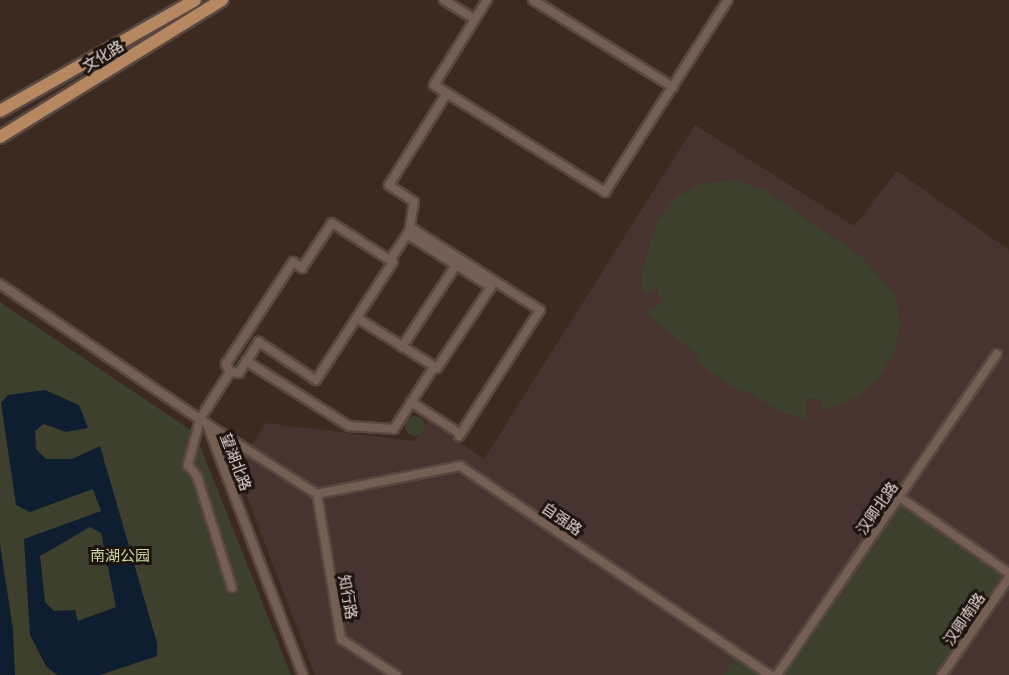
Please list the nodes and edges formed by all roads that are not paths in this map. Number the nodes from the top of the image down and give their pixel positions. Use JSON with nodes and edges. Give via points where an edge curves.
{"nodes":[{"id":1,"x":195,"y":0,"type":"edge"},
{"id":2,"x":222,"y":0,"type":"edge"},
{"id":3,"x":444,"y":0,"type":"edge"},
{"id":4,"x":487,"y":0,"type":"edge"},
{"id":5,"x":533,"y":0,"type":"edge"},
{"id":6,"x":728,"y":0,"type":"edge"},
{"id":7,"x":475,"y":19,"type":"junction"},
{"id":8,"x":673,"y":87,"type":"junction"},
{"id":9,"x":447,"y":93,"type":"junction"},
{"id":10,"x":0,"y":111,"type":"edge"},
{"id":11,"x":0,"y":137,"type":"edge"},
{"id":12,"x":409,"y":231,"type":"junction"},
{"id":13,"x":390,"y":260,"type":"junction"},
{"id":14,"x":456,"y":265,"type":"junction"},
{"id":15,"x":0,"y":284,"type":"edge"},
{"id":16,"x":357,"y":318,"type":"junction"},
{"id":17,"x":246,"y":333,"type":"junction"},
{"id":18,"x":259,"y":342,"type":"junction"},
{"id":19,"x":402,"y":346,"type":"junction"},
{"id":20,"x":997,"y":354,"type":"dead end"},
{"id":21,"x":246,"y":361,"type":"junction"},
{"id":22,"x":434,"y":367,"type":"junction"},
{"id":23,"x":230,"y":372,"type":"junction"},
{"id":24,"x":411,"y":402,"type":"junction"},
{"id":25,"x":203,"y":422,"type":"junction"},
{"id":26,"x":317,"y":494,"type":"junction"},
{"id":27,"x":901,"y":498,"type":"junction"},
{"id":28,"x":1009,"y":573,"type":"edge"},
{"id":29,"x":1009,"y":578,"type":"edge"},
{"id":30,"x":232,"y":588,"type":"dead end"},
{"id":31,"x":303,"y":675,"type":"edge"},
{"id":32,"x":396,"y":675,"type":"edge"},
{"id":33,"x":770,"y":675,"type":"edge"},
{"id":34,"x":777,"y":675,"type":"edge"},
{"id":35,"x":942,"y":675,"type":"edge"}],
"edges":[{"from":1,"to":10,"type":"main road","name":"文化路"},
{"from":2,"to":11,"type":"main road","name":"文化路"},
{"from":3,"to":7,"type":"street"},
{"from":4,"to":7,"type":"street"},
{"from":5,"to":8,"type":"street"},
{"from":6,"to":8,"type":"street"},
{"from":7,"to":9,"type":"street","via":[[434,85]]},
{"from":8,"to":9,"type":"street","via":[[605,192]]},
{"from":9,"to":12,"type":"street","via":[[389,185],[414,202]]},
{"from":12,"to":13,"type":"street"},
{"from":12,"to":14,"type":"street"},
{"from":12,"to":24,"type":"street","via":[[540,309],[459,435]]},
{"from":13,"to":16,"type":"street"},
{"from":13,"to":17,"type":"street","via":[[332,223],[302,268],[293,262]]},
{"from":14,"to":19,"type":"street"},
{"from":14,"to":22,"type":"street","via":[[490,287]]},
{"from":15,"to":25,"type":"street"},
{"from":16,"to":18,"type":"street","via":[[316,380]]},
{"from":16,"to":19,"type":"street"},
{"from":17,"to":18,"type":"street"},
{"from":17,"to":23,"type":"street","via":[[226,364]]},
{"from":18,"to":21,"type":"street"},
{"from":19,"to":22,"type":"street"},
{"from":20,"to":27,"type":"street","name":"汉卿北路"},
{"from":21,"to":23,"type":"street","via":[[239,373]]},
{"from":21,"to":24,"type":"street","via":[[349,426],[394,429]]},
{"from":22,"to":24,"type":"street"},
{"from":23,"to":25,"type":"street"},
{"from":25,"to":26,"type":"street"},
{"from":25,"to":30,"type":"street","via":[[188,465],[197,476]]},
{"from":25,"to":31,"type":"street","name":"望湖北路"},
{"from":26,"to":32,"type":"street","name":"知行路","via":[[341,639]]},
{"from":26,"to":33,"type":"street","name":"自强路","via":[[460,466]]},
{"from":27,"to":28,"type":"street"},
{"from":27,"to":34,"type":"street","name":"汉卿北路"},
{"from":29,"to":35,"type":"street","name":"汉卿南路"}]}
